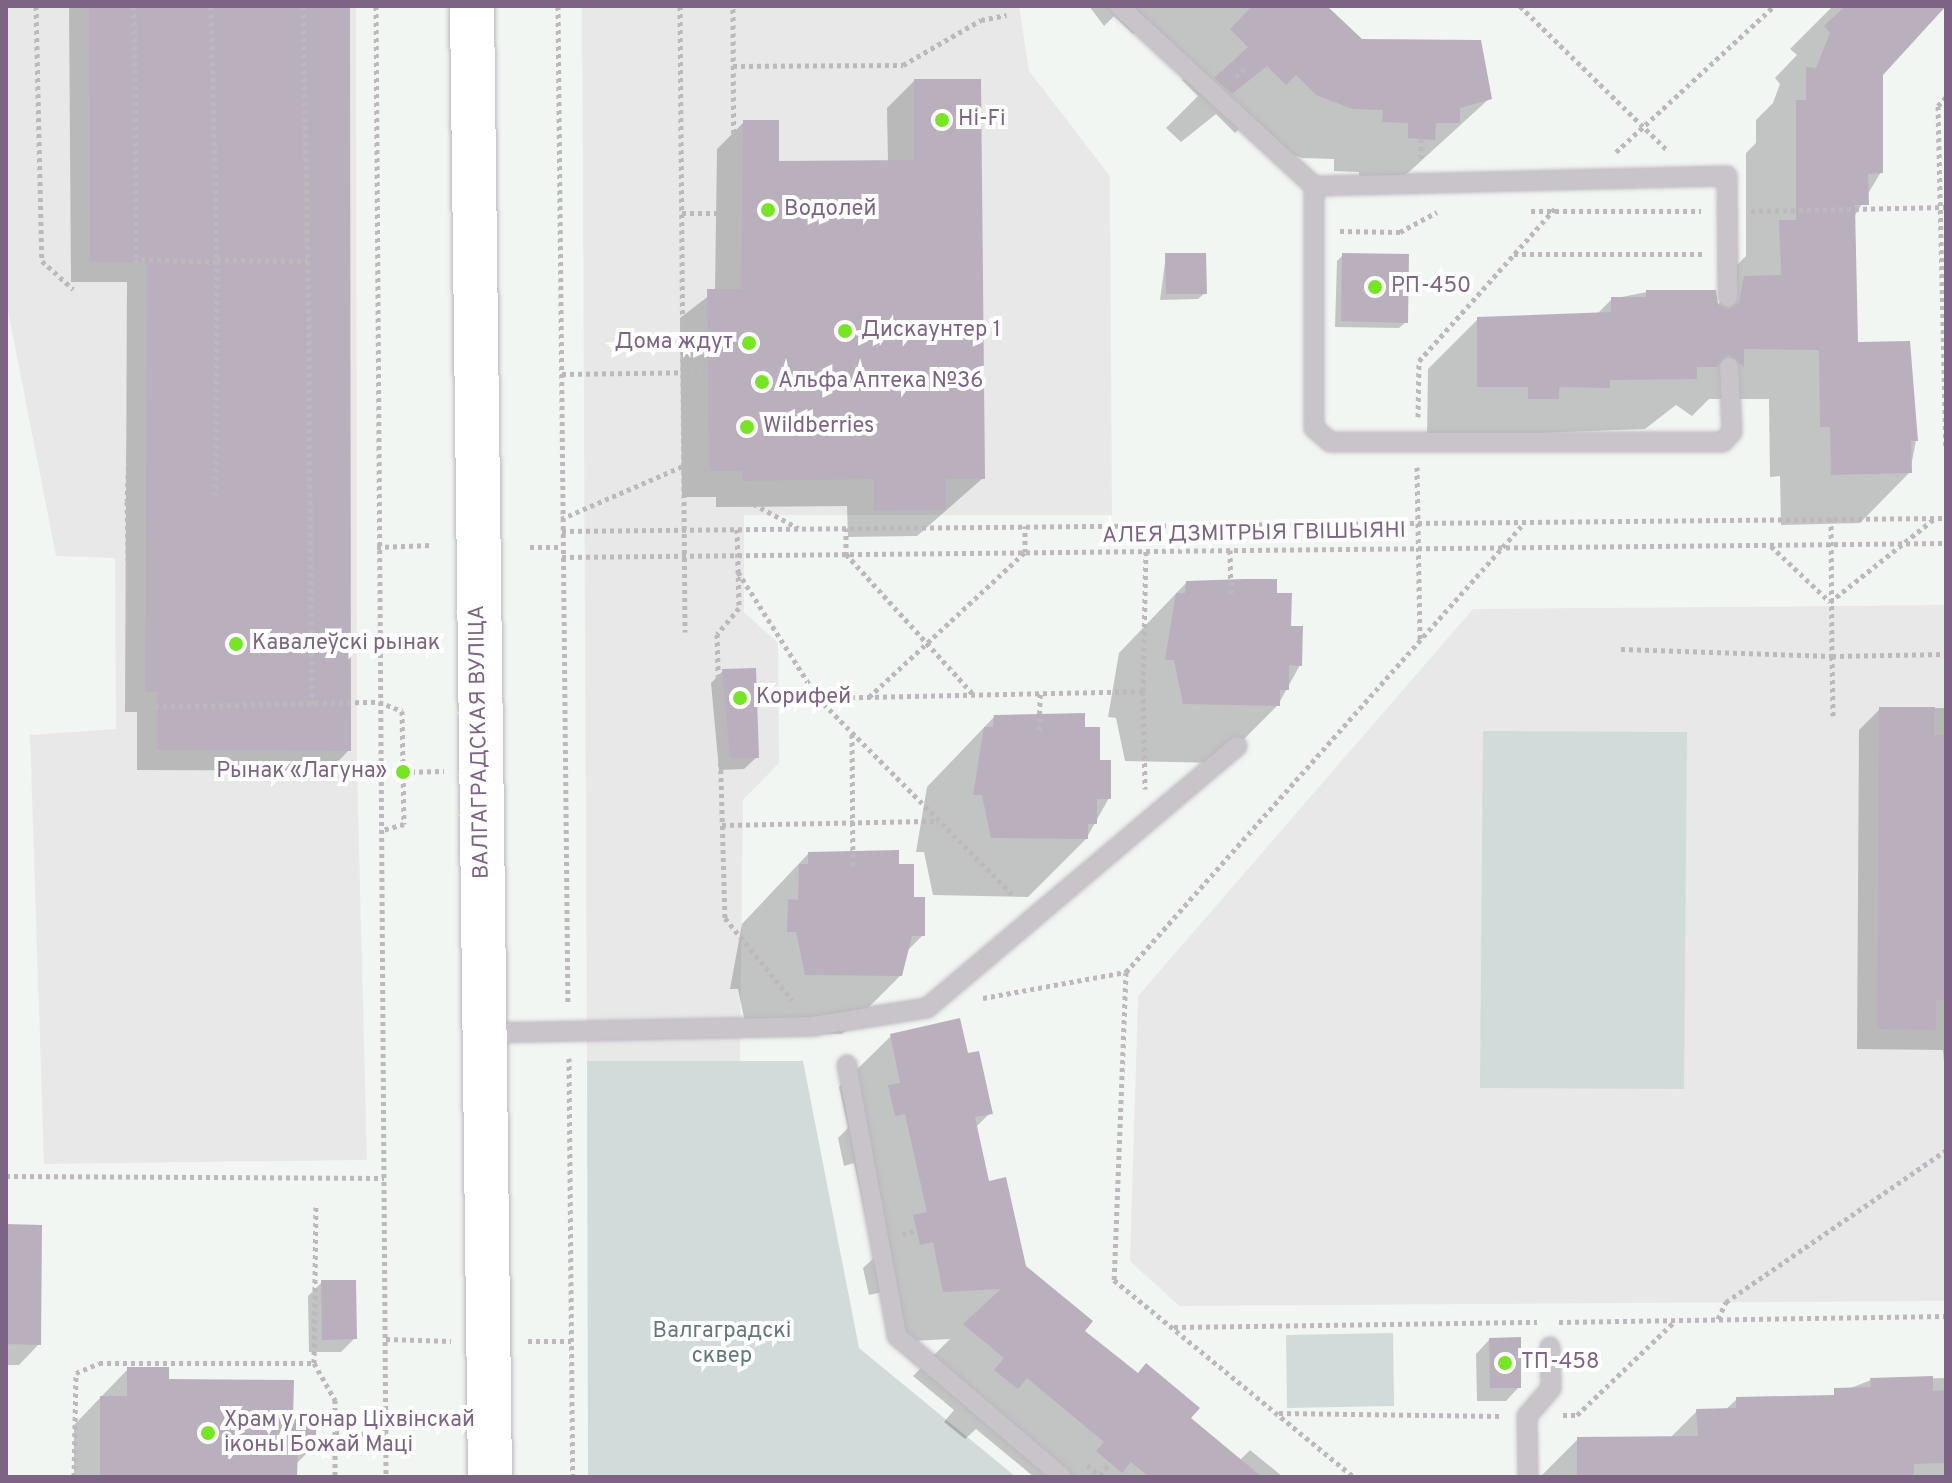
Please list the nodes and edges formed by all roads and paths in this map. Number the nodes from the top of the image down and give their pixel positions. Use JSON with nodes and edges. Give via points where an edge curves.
{"nodes":[{"id":1,"x":36,"y":6,"type":"edge"},
{"id":2,"x":134,"y":6,"type":"edge"},
{"id":3,"x":211,"y":6,"type":"edge"},
{"id":4,"x":303,"y":6,"type":"edge"},
{"id":5,"x":376,"y":6,"type":"edge"},
{"id":6,"x":472,"y":6,"type":"edge"},
{"id":7,"x":558,"y":6,"type":"edge"},
{"id":8,"x":680,"y":6,"type":"edge"},
{"id":9,"x":733,"y":6,"type":"edge"},
{"id":10,"x":1119,"y":6,"type":"edge"},
{"id":11,"x":1520,"y":6,"type":"edge"},
{"id":12,"x":1774,"y":6,"type":"edge"},
{"id":13,"x":1007,"y":15,"type":"dead end"},
{"id":14,"x":733,"y":66,"type":"junction"},
{"id":15,"x":1247,"y":66,"type":"dead end"},
{"id":16,"x":1220,"y":71,"type":"dead end"},
{"id":17,"x":1231,"y":82,"type":"junction"},
{"id":18,"x":1242,"y":93,"type":"dead end"},
{"id":19,"x":1946,"y":97,"type":"edge"},
{"id":20,"x":1643,"y":127,"type":"junction"},
{"id":21,"x":1421,"y":139,"type":"dead end"},
{"id":22,"x":1436,"y":165,"type":"dead end"},
{"id":23,"x":1406,"y":166,"type":"dead end"},
{"id":24,"x":1420,"y":166,"type":"junction"},
{"id":25,"x":1694,"y":177,"type":"junction"},
{"id":26,"x":1586,"y":180,"type":"junction"},
{"id":27,"x":1314,"y":186,"type":"junction"},
{"id":28,"x":1943,"y":208,"type":"edge"},
{"id":29,"x":1452,"y":211,"type":"dead end"},
{"id":30,"x":1523,"y":211,"type":"dead end"},
{"id":31,"x":1551,"y":211,"type":"junction"},
{"id":32,"x":1727,"y":211,"type":"junction"},
{"id":33,"x":682,"y":213,"type":"junction"},
{"id":34,"x":1314,"y":231,"type":"junction"},
{"id":35,"x":1514,"y":254,"type":"junction"},
{"id":36,"x":1727,"y":254,"type":"junction"},
{"id":37,"x":136,"y":259,"type":"junction"},
{"id":38,"x":308,"y":261,"type":"junction"},
{"id":39,"x":217,"y":262,"type":"junction"},
{"id":40,"x":73,"y":289,"type":"dead end"},
{"id":41,"x":1728,"y":297,"type":"dead end"},
{"id":42,"x":1729,"y":367,"type":"dead end"},
{"id":43,"x":707,"y":372,"type":"dead end"},
{"id":44,"x":683,"y":373,"type":"junction"},
{"id":45,"x":562,"y":374,"type":"junction"},
{"id":46,"x":1418,"y":442,"type":"junction"},
{"id":47,"x":1946,"y":449,"type":"edge"},
{"id":48,"x":683,"y":466,"type":"junction"},
{"id":49,"x":215,"y":496,"type":"dead end"},
{"id":50,"x":1831,"y":518,"type":"junction"},
{"id":51,"x":1934,"y":518,"type":"junction"},
{"id":52,"x":1946,"y":518,"type":"edge"},
{"id":53,"x":561,"y":519,"type":"junction"},
{"id":54,"x":1525,"y":522,"type":"junction"},
{"id":55,"x":1416,"y":523,"type":"junction"},
{"id":56,"x":1025,"y":526,"type":"junction"},
{"id":57,"x":846,"y":528,"type":"junction"},
{"id":58,"x":684,"y":529,"type":"junction"},
{"id":59,"x":737,"y":529,"type":"junction"},
{"id":60,"x":799,"y":529,"type":"junction"},
{"id":61,"x":562,"y":531,"type":"junction"},
{"id":62,"x":1904,"y":543,"type":"junction"},
{"id":63,"x":1946,"y":543,"type":"edge"},
{"id":64,"x":1831,"y":544,"type":"junction"},
{"id":65,"x":432,"y":545,"type":"dead end"},
{"id":66,"x":1770,"y":545,"type":"junction"},
{"id":67,"x":377,"y":547,"type":"junction"},
{"id":68,"x":530,"y":547,"type":"dead end"},
{"id":69,"x":562,"y":547,"type":"junction"},
{"id":70,"x":1417,"y":548,"type":"junction"},
{"id":71,"x":1501,"y":548,"type":"junction"},
{"id":72,"x":1230,"y":550,"type":"junction"},
{"id":73,"x":1146,"y":551,"type":"junction"},
{"id":74,"x":1025,"y":552,"type":"junction"},
{"id":75,"x":846,"y":554,"type":"junction"},
{"id":76,"x":685,"y":556,"type":"junction"},
{"id":77,"x":737,"y":556,"type":"junction"},
{"id":78,"x":562,"y":557,"type":"junction"},
{"id":79,"x":738,"y":571,"type":"junction"},
{"id":80,"x":1231,"y":596,"type":"dead end"},
{"id":81,"x":1830,"y":602,"type":"junction"},
{"id":82,"x":685,"y":632,"type":"dead end"},
{"id":83,"x":1420,"y":639,"type":"junction"},
{"id":84,"x":927,"y":643,"type":"junction"},
{"id":85,"x":1621,"y":649,"type":"dead end"},
{"id":86,"x":1946,"y":654,"type":"edge"},
{"id":87,"x":1832,"y":656,"type":"junction"},
{"id":88,"x":1143,"y":691,"type":"junction"},
{"id":89,"x":1040,"y":693,"type":"junction"},
{"id":90,"x":972,"y":694,"type":"junction"},
{"id":91,"x":869,"y":697,"type":"junction"},
{"id":92,"x":818,"y":698,"type":"junction"},
{"id":93,"x":379,"y":702,"type":"junction"},
{"id":94,"x":312,"y":704,"type":"junction"},
{"id":95,"x":1833,"y":716,"type":"dead end"},
{"id":96,"x":1039,"y":730,"type":"dead end"},
{"id":97,"x":852,"y":733,"type":"junction"},
{"id":98,"x":1237,"y":746,"type":"dead end"},
{"id":99,"x":940,"y":821,"type":"junction"},
{"id":100,"x":853,"y":823,"type":"junction"},
{"id":101,"x":1146,"y":823,"type":"junction"},
{"id":102,"x":722,"y":825,"type":"junction"},
{"id":103,"x":380,"y":831,"type":"junction"},
{"id":104,"x":853,"y":867,"type":"dead end"},
{"id":105,"x":1035,"y":917,"type":"junction"},
{"id":106,"x":1126,"y":972,"type":"junction"},
{"id":107,"x":927,"y":1008,"type":"junction"},
{"id":108,"x":813,"y":1026,"type":"junction"},
{"id":109,"x":568,"y":1030,"type":"junction"},
{"id":110,"x":486,"y":1033,"type":"junction"},
{"id":111,"x":847,"y":1065,"type":"dead end"},
{"id":112,"x":1946,"y":1150,"type":"edge"},
{"id":113,"x":6,"y":1176,"type":"edge"},
{"id":114,"x":384,"y":1178,"type":"junction"},
{"id":115,"x":316,"y":1207,"type":"dead end"},
{"id":116,"x":893,"y":1222,"type":"dead end"},
{"id":117,"x":898,"y":1251,"type":"dead end"},
{"id":118,"x":1718,"y":1319,"type":"dead end"},
{"id":119,"x":1676,"y":1320,"type":"dead end"},
{"id":120,"x":1550,"y":1347,"type":"dead end"},
{"id":121,"x":314,"y":1363,"type":"junction"},
{"id":122,"x":1278,"y":1413,"type":"junction"},
{"id":123,"x":1527,"y":1416,"type":"junction"},
{"id":124,"x":335,"y":1433,"type":"junction"},
{"id":125,"x":386,"y":1434,"type":"junction"},
{"id":126,"x":1075,"y":1456,"type":"dead end"},
{"id":127,"x":1110,"y":1463,"type":"dead end"},
{"id":128,"x":1100,"y":1476,"type":"edge"},
{"id":129,"x":74,"y":1477,"type":"edge"},
{"id":130,"x":335,"y":1477,"type":"edge"},
{"id":131,"x":386,"y":1477,"type":"edge"},
{"id":132,"x":490,"y":1477,"type":"edge"},
{"id":133,"x":573,"y":1477,"type":"edge"},
{"id":134,"x":1062,"y":1477,"type":"edge"},
{"id":135,"x":1354,"y":1477,"type":"edge"},
{"id":136,"x":1528,"y":1477,"type":"edge"}],
"edges":[{"from":1,"to":40,"type":"path","via":[[42,261]]},
{"from":2,"to":37,"type":"path"},
{"from":3,"to":39,"type":"path"},
{"from":4,"to":38,"type":"path"},
{"from":5,"to":67,"type":"path"},
{"from":6,"to":110,"type":"main road","name":"ВАЛГАГРАДСКАЯ ВУЛІЦА"},
{"from":7,"to":45,"type":"path"},
{"from":8,"to":33,"type":"path"},
{"from":9,"to":14,"type":"path"},
{"from":10,"to":27,"type":"lane"},
{"from":11,"to":20,"type":"path"},
{"from":12,"to":20,"type":"path"},
{"from":13,"to":14,"type":"path","via":[[981,20],[903,65]]},
{"from":14,"to":33,"type":"path","via":[[734,213]]},
{"from":15,"to":17,"type":"path"},
{"from":16,"to":17,"type":"path"},
{"from":17,"to":18,"type":"path"},
{"from":19,"to":28,"type":"path","via":[[1938,106]]},
{"from":20,"to":25,"type":"path"},
{"from":20,"to":26,"type":"path"},
{"from":21,"to":24,"type":"path"},
{"from":22,"to":24,"type":"path"},
{"from":23,"to":24,"type":"path"},
{"from":25,"to":26,"type":"lane"},
{"from":25,"to":32,"type":"lane","via":[[1727,176]]},
{"from":26,"to":27,"type":"lane"},
{"from":26,"to":31,"type":"path"},
{"from":27,"to":34,"type":"lane"},
{"from":28,"to":32,"type":"path"},
{"from":28,"to":47,"type":"path"},
{"from":29,"to":34,"type":"path","via":[[1400,232]]},
{"from":30,"to":31,"type":"path"},
{"from":31,"to":32,"type":"path"},
{"from":31,"to":35,"type":"path"},
{"from":32,"to":36,"type":"lane"},
{"from":33,"to":44,"type":"path"},
{"from":34,"to":46,"type":"lane","via":[[1314,428],[1330,442]]},
{"from":35,"to":36,"type":"path"},
{"from":35,"to":46,"type":"path","via":[[1419,361]]},
{"from":36,"to":41,"type":"lane"},
{"from":37,"to":39,"type":"path"},
{"from":37,"to":94,"type":"path","via":[[127,501],[131,707]]},
{"from":38,"to":39,"type":"path"},
{"from":38,"to":94,"type":"path"},
{"from":39,"to":49,"type":"path"},
{"from":42,"to":46,"type":"lane","via":[[1732,432],[1723,442]]},
{"from":43,"to":44,"type":"path"},
{"from":44,"to":45,"type":"path"},
{"from":44,"to":48,"type":"path"},
{"from":45,"to":53,"type":"path"},
{"from":46,"to":55,"type":"path"},
{"from":48,"to":53,"type":"path"},
{"from":48,"to":58,"type":"path"},
{"from":48,"to":60,"type":"path"},
{"from":50,"to":51,"type":"path","name":"АЛЕЯ ДЗМІТРЫЯ ГВІШЫЯНІ"},
{"from":50,"to":54,"type":"path","name":"АЛЕЯ ДЗМІТРЫЯ ГВІШЫЯНІ"},
{"from":50,"to":64,"type":"path"},
{"from":51,"to":52,"type":"path","name":"АЛЕЯ ДЗМІТРЫЯ ГВІШЫЯНІ"},
{"from":51,"to":62,"type":"path"},
{"from":53,"to":61,"type":"path"},
{"from":54,"to":55,"type":"path","name":"АЛЕЯ ДЗМІТРЫЯ ГВІШЫЯНІ"},
{"from":54,"to":71,"type":"path"},
{"from":55,"to":56,"type":"path","name":"АЛЕЯ ДЗМІТРЫЯ ГВІШЫЯНІ"},
{"from":55,"to":70,"type":"path"},
{"from":56,"to":57,"type":"path","name":"АЛЕЯ ДЗМІТРЫЯ ГВІШЫЯНІ"},
{"from":56,"to":74,"type":"path"},
{"from":57,"to":60,"type":"path","name":"АЛЕЯ ДЗМІТРЫЯ ГВІШЫЯНІ"},
{"from":57,"to":75,"type":"path"},
{"from":58,"to":59,"type":"path","name":"АЛЕЯ ДЗМІТРЫЯ ГВІШЫЯНІ"},
{"from":58,"to":61,"type":"path","name":"АЛЕЯ ДЗМІТРЫЯ ГВІШЫЯНІ"},
{"from":58,"to":76,"type":"path"},
{"from":59,"to":60,"type":"path","name":"АЛЕЯ ДЗМІТРЫЯ ГВІШЫЯНІ"},
{"from":59,"to":77,"type":"path"},
{"from":61,"to":69,"type":"path"},
{"from":62,"to":63,"type":"path","name":"АЛЕЯ ДЗМІТРЫЯ ГВІШЫЯНІ"},
{"from":62,"to":64,"type":"path","name":"АЛЕЯ ДЗМІТРЫЯ ГВІШЫЯНІ"},
{"from":62,"to":81,"type":"path"},
{"from":64,"to":66,"type":"path","name":"АЛЕЯ ДЗМІТРЫЯ ГВІШЫЯНІ"},
{"from":64,"to":81,"type":"path"},
{"from":65,"to":67,"type":"path"},
{"from":66,"to":71,"type":"path","name":"АЛЕЯ ДЗМІТРЫЯ ГВІШЫЯНІ"},
{"from":66,"to":81,"type":"path"},
{"from":67,"to":93,"type":"path"},
{"from":68,"to":69,"type":"path"},
{"from":69,"to":78,"type":"path"},
{"from":70,"to":71,"type":"path","name":"АЛЕЯ ДЗМІТРЫЯ ГВІШЫЯНІ"},
{"from":70,"to":72,"type":"path","name":"АЛЕЯ ДЗМІТРЫЯ ГВІШЫЯНІ"},
{"from":70,"to":83,"type":"path"},
{"from":71,"to":83,"type":"path"},
{"from":72,"to":73,"type":"path","name":"АЛЕЯ ДЗМІТРЫЯ ГВІШЫЯНІ"},
{"from":72,"to":80,"type":"path"},
{"from":73,"to":74,"type":"path","name":"АЛЕЯ ДЗМІТРЫЯ ГВІШЫЯНІ"},
{"from":73,"to":88,"type":"path"},
{"from":74,"to":75,"type":"path","name":"АЛЕЯ ДЗМІТРЫЯ ГВІШЫЯНІ"},
{"from":74,"to":84,"type":"path"},
{"from":75,"to":77,"type":"path","name":"АЛЕЯ ДЗМІТРЫЯ ГВІШЫЯНІ"},
{"from":75,"to":84,"type":"path"},
{"from":76,"to":77,"type":"path","name":"АЛЕЯ ДЗМІТРЫЯ ГВІШЫЯНІ"},
{"from":76,"to":78,"type":"path","name":"АЛЕЯ ДЗМІТРЫЯ ГВІШЫЯНІ"},
{"from":76,"to":82,"type":"path"},
{"from":77,"to":79,"type":"path"},
{"from":78,"to":109,"type":"path"},
{"from":79,"to":92,"type":"path"},
{"from":79,"to":102,"type":"path","via":[[739,608],[717,634]]},
{"from":81,"to":87,"type":"path"},
{"from":83,"to":106,"type":"path"},
{"from":84,"to":90,"type":"path"},
{"from":84,"to":91,"type":"path"},
{"from":85,"to":87,"type":"path"},
{"from":86,"to":87,"type":"path"},
{"from":87,"to":95,"type":"path"},
{"from":88,"to":89,"type":"path"},
{"from":88,"to":101,"type":"path"},
{"from":89,"to":90,"type":"path"},
{"from":89,"to":96,"type":"path"},
{"from":90,"to":91,"type":"path"},
{"from":91,"to":92,"type":"path"},
{"from":92,"to":97,"type":"path"},
{"from":93,"to":94,"type":"path"},
{"from":93,"to":103,"type":"path"},
{"from":93,"to":103,"type":"path","via":[[402,711],[404,824]]},
{"from":97,"to":99,"type":"path"},
{"from":97,"to":100,"type":"path"},
{"from":98,"to":101,"type":"lane"},
{"from":99,"to":100,"type":"path"},
{"from":99,"to":105,"type":"path"},
{"from":100,"to":102,"type":"path"},
{"from":100,"to":104,"type":"path"},
{"from":101,"to":105,"type":"lane"},
{"from":102,"to":108,"type":"path","via":[[725,918]]},
{"from":103,"to":114,"type":"path"},
{"from":105,"to":107,"type":"lane"},
{"from":106,"to":107,"type":"path"},
{"from":106,"to":122,"type":"path","via":[[1114,1280]]},
{"from":107,"to":108,"type":"lane"},
{"from":108,"to":109,"type":"lane"},
{"from":109,"to":110,"type":"lane"},
{"from":109,"to":133,"type":"path"},
{"from":110,"to":132,"type":"main road","name":"ВАЛГАГРАДСКАЯ ВУЛІЦА"},
{"from":111,"to":134,"type":"lane","via":[[897,1336]]},
{"from":112,"to":118,"type":"path","via":[[1726,1302]]},
{"from":113,"to":114,"type":"path"},
{"from":114,"to":125,"type":"path"},
{"from":115,"to":121,"type":"path"},
{"from":116,"to":117,"type":"path"},
{"from":119,"to":123,"type":"path","via":[[1577,1415]]},
{"from":120,"to":123,"type":"lane","via":[[1551,1388]]},
{"from":121,"to":124,"type":"path","via":[[335,1400]]},
{"from":121,"to":129,"type":"path","via":[[99,1363],[76,1373]]},
{"from":122,"to":123,"type":"path"},
{"from":122,"to":135,"type":"path"},
{"from":123,"to":136,"type":"lane"},
{"from":124,"to":125,"type":"path"},
{"from":124,"to":130,"type":"path"},
{"from":125,"to":131,"type":"path"},
{"from":126,"to":128,"type":"path"},
{"from":127,"to":128,"type":"path"}]}
